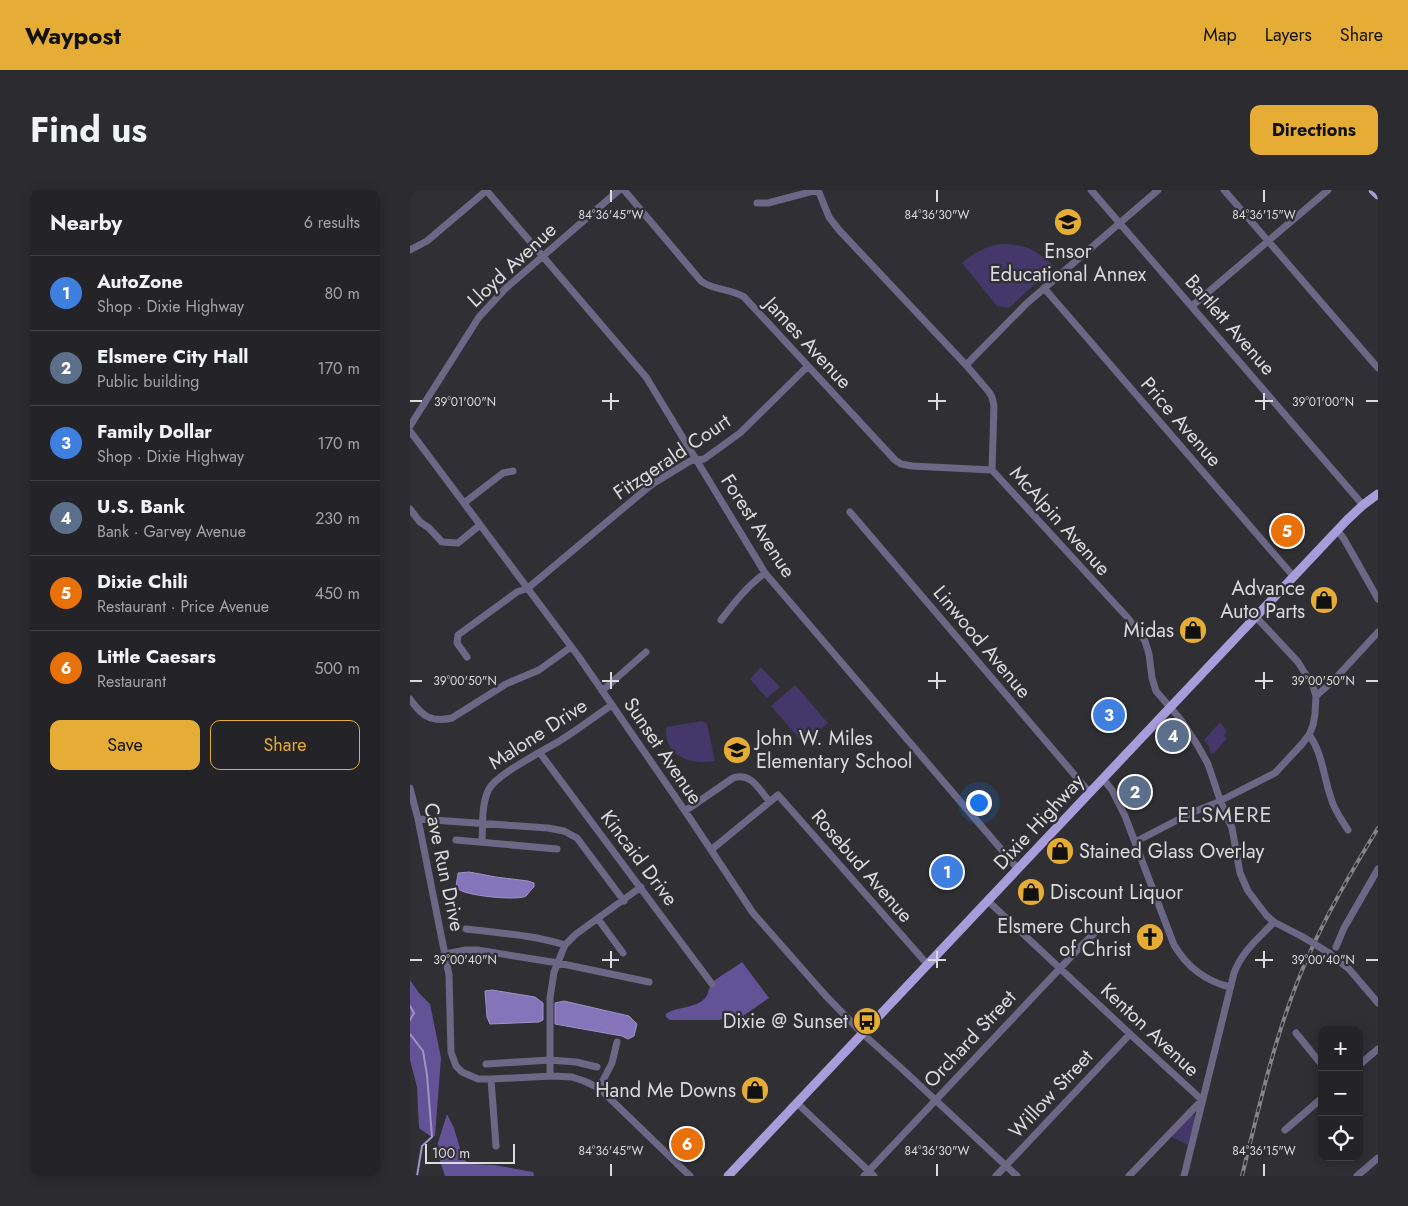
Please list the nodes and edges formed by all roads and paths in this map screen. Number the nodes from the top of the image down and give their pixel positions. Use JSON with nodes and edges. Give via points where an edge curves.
{"nodes":[{"id":1,"x":487,"y":190,"type":"edge"},
{"id":2,"x":619,"y":190,"type":"edge"},
{"id":3,"x":624,"y":190,"type":"edge"},
{"id":4,"x":818,"y":190,"type":"edge"},
{"id":5,"x":1091,"y":190,"type":"edge"},
{"id":6,"x":1158,"y":190,"type":"edge"},
{"id":7,"x":1224,"y":190,"type":"edge"},
{"id":8,"x":1328,"y":190,"type":"edge"},
{"id":9,"x":1374,"y":190,"type":"edge"},
{"id":10,"x":1378,"y":195,"type":"edge"},
{"id":11,"x":758,"y":203,"type":"dead end"},
{"id":12,"x":1120,"y":223,"type":"junction"},
{"id":13,"x":1268,"y":242,"type":"junction"},
{"id":14,"x":410,"y":250,"type":"edge"},
{"id":15,"x":543,"y":257,"type":"junction"},
{"id":16,"x":1044,"y":288,"type":"junction"},
{"id":17,"x":1192,"y":306,"type":"junction"},
{"id":18,"x":1375,"y":359,"type":"edge"},
{"id":19,"x":966,"y":365,"type":"junction"},
{"id":20,"x":807,"y":367,"type":"junction"},
{"id":21,"x":1378,"y":368,"type":"edge"},
{"id":22,"x":410,"y":426,"type":"edge"},
{"id":23,"x":410,"y":431,"type":"edge"},
{"id":24,"x":696,"y":460,"type":"junction"},
{"id":25,"x":992,"y":470,"type":"junction"},
{"id":26,"x":513,"y":471,"type":"dead end"},
{"id":27,"x":1378,"y":494,"type":"edge"},
{"id":28,"x":464,"y":503,"type":"junction"},
{"id":29,"x":1363,"y":505,"type":"junction"},
{"id":30,"x":410,"y":509,"type":"edge"},
{"id":31,"x":850,"y":512,"type":"dead end"},
{"id":32,"x":480,"y":525,"type":"junction"},
{"id":33,"x":1338,"y":530,"type":"junction"},
{"id":34,"x":765,"y":573,"type":"junction"},
{"id":35,"x":1294,"y":576,"type":"junction"},
{"id":36,"x":528,"y":588,"type":"junction"},
{"id":37,"x":1378,"y":599,"type":"edge"},
{"id":38,"x":1256,"y":617,"type":"junction"},
{"id":39,"x":721,"y":620,"type":"dead end"},
{"id":40,"x":1378,"y":632,"type":"edge"},
{"id":41,"x":571,"y":647,"type":"junction"},
{"id":42,"x":646,"y":652,"type":"dead end"},
{"id":43,"x":467,"y":657,"type":"dead end"},
{"id":44,"x":602,"y":691,"type":"junction"},
{"id":45,"x":1316,"y":696,"type":"junction"},
{"id":46,"x":410,"y":699,"type":"edge"},
{"id":47,"x":612,"y":705,"type":"junction"},
{"id":48,"x":1170,"y":707,"type":"junction"},
{"id":49,"x":1309,"y":735,"type":"junction"},
{"id":50,"x":540,"y":753,"type":"junction"},
{"id":51,"x":1103,"y":779,"type":"junction"},
{"id":52,"x":410,"y":788,"type":"edge"},
{"id":53,"x":1090,"y":793,"type":"junction"},
{"id":54,"x":1220,"y":800,"type":"junction"},
{"id":55,"x":770,"y":802,"type":"junction"},
{"id":56,"x":685,"y":811,"type":"junction"},
{"id":57,"x":418,"y":819,"type":"junction"},
{"id":58,"x":483,"y":823,"type":"junction"},
{"id":59,"x":1348,"y":830,"type":"dead end"},
{"id":60,"x":456,"y":840,"type":"dead end"},
{"id":61,"x":482,"y":842,"type":"junction"},
{"id":62,"x":1135,"y":842,"type":"junction"},
{"id":63,"x":556,"y":849,"type":"dead end"},
{"id":64,"x":711,"y":850,"type":"junction"},
{"id":65,"x":1018,"y":869,"type":"junction"},
{"id":66,"x":1377,"y":873,"type":"edge"},
{"id":67,"x":641,"y":887,"type":"junction"},
{"id":68,"x":624,"y":901,"type":"junction"},
{"id":69,"x":988,"y":901,"type":"junction"},
{"id":70,"x":598,"y":919,"type":"junction"},
{"id":71,"x":1274,"y":922,"type":"junction"},
{"id":72,"x":1102,"y":927,"type":"dead end"},
{"id":73,"x":466,"y":929,"type":"dead end"},
{"id":74,"x":565,"y":945,"type":"junction"},
{"id":75,"x":1336,"y":947,"type":"dead end"},
{"id":76,"x":623,"y":953,"type":"dead end"},
{"id":77,"x":445,"y":954,"type":"junction"},
{"id":78,"x":558,"y":963,"type":"junction"},
{"id":79,"x":928,"y":965,"type":"junction"},
{"id":80,"x":1060,"y":968,"type":"junction"},
{"id":81,"x":649,"y":982,"type":"dead end"},
{"id":82,"x":712,"y":984,"type":"dead end"},
{"id":83,"x":1230,"y":987,"type":"junction"},
{"id":84,"x":1378,"y":1003,"type":"edge"},
{"id":85,"x":1296,"y":1033,"type":"dead end"},
{"id":86,"x":863,"y":1034,"type":"junction"},
{"id":87,"x":1130,"y":1034,"type":"junction"},
{"id":88,"x":618,"y":1042,"type":"dead end"},
{"id":89,"x":1378,"y":1050,"type":"edge"},
{"id":90,"x":550,"y":1060,"type":"junction"},
{"id":91,"x":1318,"y":1060,"type":"edge"},
{"id":92,"x":1363,"y":1063,"type":"edge"},
{"id":93,"x":486,"y":1064,"type":"dead end"},
{"id":94,"x":597,"y":1067,"type":"dead end"},
{"id":95,"x":550,"y":1075,"type":"junction"},
{"id":96,"x":491,"y":1079,"type":"junction"},
{"id":97,"x":599,"y":1088,"type":"junction"},
{"id":98,"x":936,"y":1100,"type":"junction"},
{"id":99,"x":1202,"y":1100,"type":"junction"},
{"id":100,"x":1318,"y":1101,"type":"edge"},
{"id":101,"x":797,"y":1103,"type":"junction"},
{"id":102,"x":1285,"y":1130,"type":"dead end"},
{"id":103,"x":496,"y":1146,"type":"dead end"},
{"id":104,"x":1378,"y":1158,"type":"edge"},
{"id":105,"x":1006,"y":1166,"type":"junction"},
{"id":106,"x":869,"y":1174,"type":"edge"},
{"id":107,"x":690,"y":1176,"type":"edge"},
{"id":108,"x":728,"y":1176,"type":"edge"},
{"id":109,"x":996,"y":1176,"type":"edge"},
{"id":110,"x":1017,"y":1176,"type":"edge"},
{"id":111,"x":1129,"y":1176,"type":"edge"},
{"id":112,"x":1184,"y":1176,"type":"edge"},
{"id":113,"x":1357,"y":1176,"type":"edge"}],
"edges":[{"from":1,"to":14,"type":"street","via":[[428,240]]},
{"from":1,"to":15,"type":"street","name":"Forest Avenue"},
{"from":2,"to":15,"type":"street","name":"Lloyd Avenue"},
{"from":3,"to":20,"type":"street","name":"James Avenue","via":[[701,281],[712,288],[744,297]]},
{"from":4,"to":11,"type":"street"},
{"from":4,"to":19,"type":"street","name":"McAlpin Avenue","via":[[825,211],[839,230]]},
{"from":5,"to":12,"type":"street","name":"Bartlett Avenue"},
{"from":6,"to":12,"type":"street"},
{"from":7,"to":13,"type":"street"},
{"from":8,"to":13,"type":"street"},
{"from":9,"to":10,"type":"main road"},
{"from":12,"to":16,"type":"street"},
{"from":12,"to":17,"type":"street","name":"Bartlett Avenue"},
{"from":13,"to":17,"type":"street"},
{"from":13,"to":18,"type":"street"},
{"from":15,"to":22,"type":"street","name":"Lloyd Avenue","via":[[505,289],[479,317]]},
{"from":15,"to":24,"type":"street","name":"Forest Avenue","via":[[642,371]]},
{"from":16,"to":19,"type":"street"},
{"from":16,"to":35,"type":"street","name":"Price Avenue"},
{"from":17,"to":29,"type":"street","name":"Bartlett Avenue"},
{"from":18,"to":21,"type":"street"},
{"from":19,"to":25,"type":"street","name":"McAlpin Avenue","via":[[992,397]]},
{"from":20,"to":24,"type":"street","name":"Fitzgerald Court","via":[[740,433],[704,459]]},
{"from":20,"to":25,"type":"street","name":"James Avenue","via":[[901,464]]},
{"from":23,"to":28,"type":"street","name":"Sunset Avenue"},
{"from":24,"to":34,"type":"street","name":"Forest Avenue"},
{"from":24,"to":36,"type":"street","name":"Fitzgerald Court","via":[[642,492]]},
{"from":25,"to":48,"type":"street","name":"McAlpin Avenue","via":[[1141,635],[1149,654],[1154,686]]},
{"from":26,"to":28,"type":"street","via":[[503,473]]},
{"from":27,"to":29,"type":"main road","name":"Dixie Highway"},
{"from":28,"to":32,"type":"street","name":"Sunset Avenue"},
{"from":29,"to":33,"type":"main road","name":"Dixie Highway"},
{"from":30,"to":32,"type":"street","via":[[442,542],[458,543]]},
{"from":31,"to":53,"type":"street","name":"Linwood Avenue"},
{"from":32,"to":36,"type":"street","name":"Sunset Avenue"},
{"from":33,"to":35,"type":"main road","name":"Dixie Highway"},
{"from":33,"to":37,"type":"street"},
{"from":34,"to":39,"type":"street","via":[[738,598]]},
{"from":34,"to":65,"type":"street","name":"Forest Avenue"},
{"from":35,"to":38,"type":"main road","name":"Dixie Highway"},
{"from":36,"to":41,"type":"street","name":"Sunset Avenue"},
{"from":36,"to":43,"type":"street","name":"Fitzgerald Court","via":[[517,592],[458,635],[457,643]]},
{"from":38,"to":45,"type":"street","via":[[1302,668]]},
{"from":38,"to":48,"type":"main road","name":"Dixie Highway"},
{"from":40,"to":45,"type":"street"},
{"from":41,"to":44,"type":"street","name":"Sunset Avenue"},
{"from":41,"to":46,"type":"street","via":[[539,670],[506,684],[452,718],[433,720],[420,712]]},
{"from":42,"to":44,"type":"street"},
{"from":44,"to":47,"type":"street","name":"Sunset Avenue"},
{"from":45,"to":49,"type":"street"},
{"from":47,"to":50,"type":"street","name":"Malone Drive"},
{"from":47,"to":56,"type":"street","name":"Sunset Avenue"},
{"from":48,"to":51,"type":"main road","name":"Dixie Highway"},
{"from":48,"to":54,"type":"street","name":"McAlpin Avenue","via":[[1208,764]]},
{"from":49,"to":54,"type":"street","via":[[1275,773]]},
{"from":49,"to":59,"type":"street","via":[[1316,745],[1331,800]]},
{"from":50,"to":58,"type":"street","name":"Malone Drive","via":[[492,784],[486,795]]},
{"from":50,"to":67,"type":"street","name":"Kincaid Drive"},
{"from":51,"to":53,"type":"main road","name":"Dixie Highway"},
{"from":51,"to":62,"type":"street","via":[[1112,790]]},
{"from":52,"to":57,"type":"street","name":"Cave Run Drive"},
{"from":53,"to":65,"type":"main road","name":"Dixie Highway"},
{"from":54,"to":62,"type":"street"},
{"from":54,"to":71,"type":"street","name":"McAlpin Avenue","via":[[1232,828],[1240,873],[1248,891]]},
{"from":55,"to":56,"type":"street","via":[[752,780],[742,776],[733,778]]},
{"from":55,"to":64,"type":"street"},
{"from":55,"to":79,"type":"street","name":"Rosebud Avenue","via":[[778,796]]},
{"from":56,"to":64,"type":"street","name":"Sunset Avenue"},
{"from":57,"to":58,"type":"street"},
{"from":57,"to":77,"type":"street","name":"Cave Run Drive"},
{"from":58,"to":61,"type":"street","name":"Malone Drive"},
{"from":58,"to":68,"type":"street","via":[[570,833]]},
{"from":60,"to":61,"type":"street"},
{"from":61,"to":63,"type":"street"},
{"from":62,"to":83,"type":"street","via":[[1179,954],[1201,975]]},
{"from":64,"to":86,"type":"street","name":"Sunset Avenue","via":[[753,912]]},
{"from":65,"to":69,"type":"main road","name":"Dixie Highway"},
{"from":66,"to":75,"type":"street"},
{"from":67,"to":68,"type":"street"},
{"from":67,"to":82,"type":"street","name":"Kincaid Drive"},
{"from":68,"to":70,"type":"street"},
{"from":69,"to":79,"type":"main road","name":"Dixie Highway"},
{"from":69,"to":80,"type":"street","name":"Kenton Avenue"},
{"from":70,"to":74,"type":"street"},
{"from":70,"to":76,"type":"street"},
{"from":71,"to":83,"type":"street","via":[[1244,953]]},
{"from":71,"to":84,"type":"street","bridge":true,"via":[[1329,952],[1349,969]]},
{"from":72,"to":80,"type":"street","name":"Orchard Street"},
{"from":73,"to":74,"type":"street"},
{"from":74,"to":78,"type":"street"},
{"from":77,"to":78,"type":"street","via":[[477,950]]},
{"from":77,"to":96,"type":"street","name":"Cave Run Drive","via":[[454,1062],[473,1078]]},
{"from":78,"to":81,"type":"street"},
{"from":78,"to":90,"type":"street","via":[[550,998]]},
{"from":79,"to":86,"type":"main road","name":"Dixie Highway"},
{"from":80,"to":87,"type":"street","name":"Kenton Avenue"},
{"from":80,"to":98,"type":"street","name":"Orchard Street"},
{"from":83,"to":99,"type":"street"},
{"from":85,"to":91,"type":"street"},
{"from":86,"to":98,"type":"street","name":"Sunset Avenue"},
{"from":86,"to":101,"type":"main road","name":"Dixie Highway"},
{"from":87,"to":99,"type":"street","name":"Kenton Avenue"},
{"from":87,"to":105,"type":"street","name":"Willow Street"},
{"from":88,"to":97,"type":"street"},
{"from":89,"to":92,"type":"street"},
{"from":90,"to":93,"type":"street"},
{"from":90,"to":94,"type":"street"},
{"from":90,"to":95,"type":"street"},
{"from":95,"to":96,"type":"street","name":"Cave Run Drive"},
{"from":95,"to":97,"type":"street","name":"Cave Run Drive","via":[[572,1077]]},
{"from":96,"to":103,"type":"street"},
{"from":97,"to":107,"type":"street","name":"Cave Run Drive"},
{"from":98,"to":105,"type":"street","name":"Sunset Avenue"},
{"from":98,"to":106,"type":"street","name":"Orchard Street"},
{"from":99,"to":111,"type":"street"},
{"from":99,"to":112,"type":"street"},
{"from":100,"to":102,"type":"street"},
{"from":101,"to":106,"type":"street"},
{"from":101,"to":108,"type":"main road","name":"Dixie Highway"},
{"from":104,"to":113,"type":"street"},
{"from":105,"to":109,"type":"street","name":"Willow Street"},
{"from":105,"to":110,"type":"street","name":"Sunset Avenue"}]}
